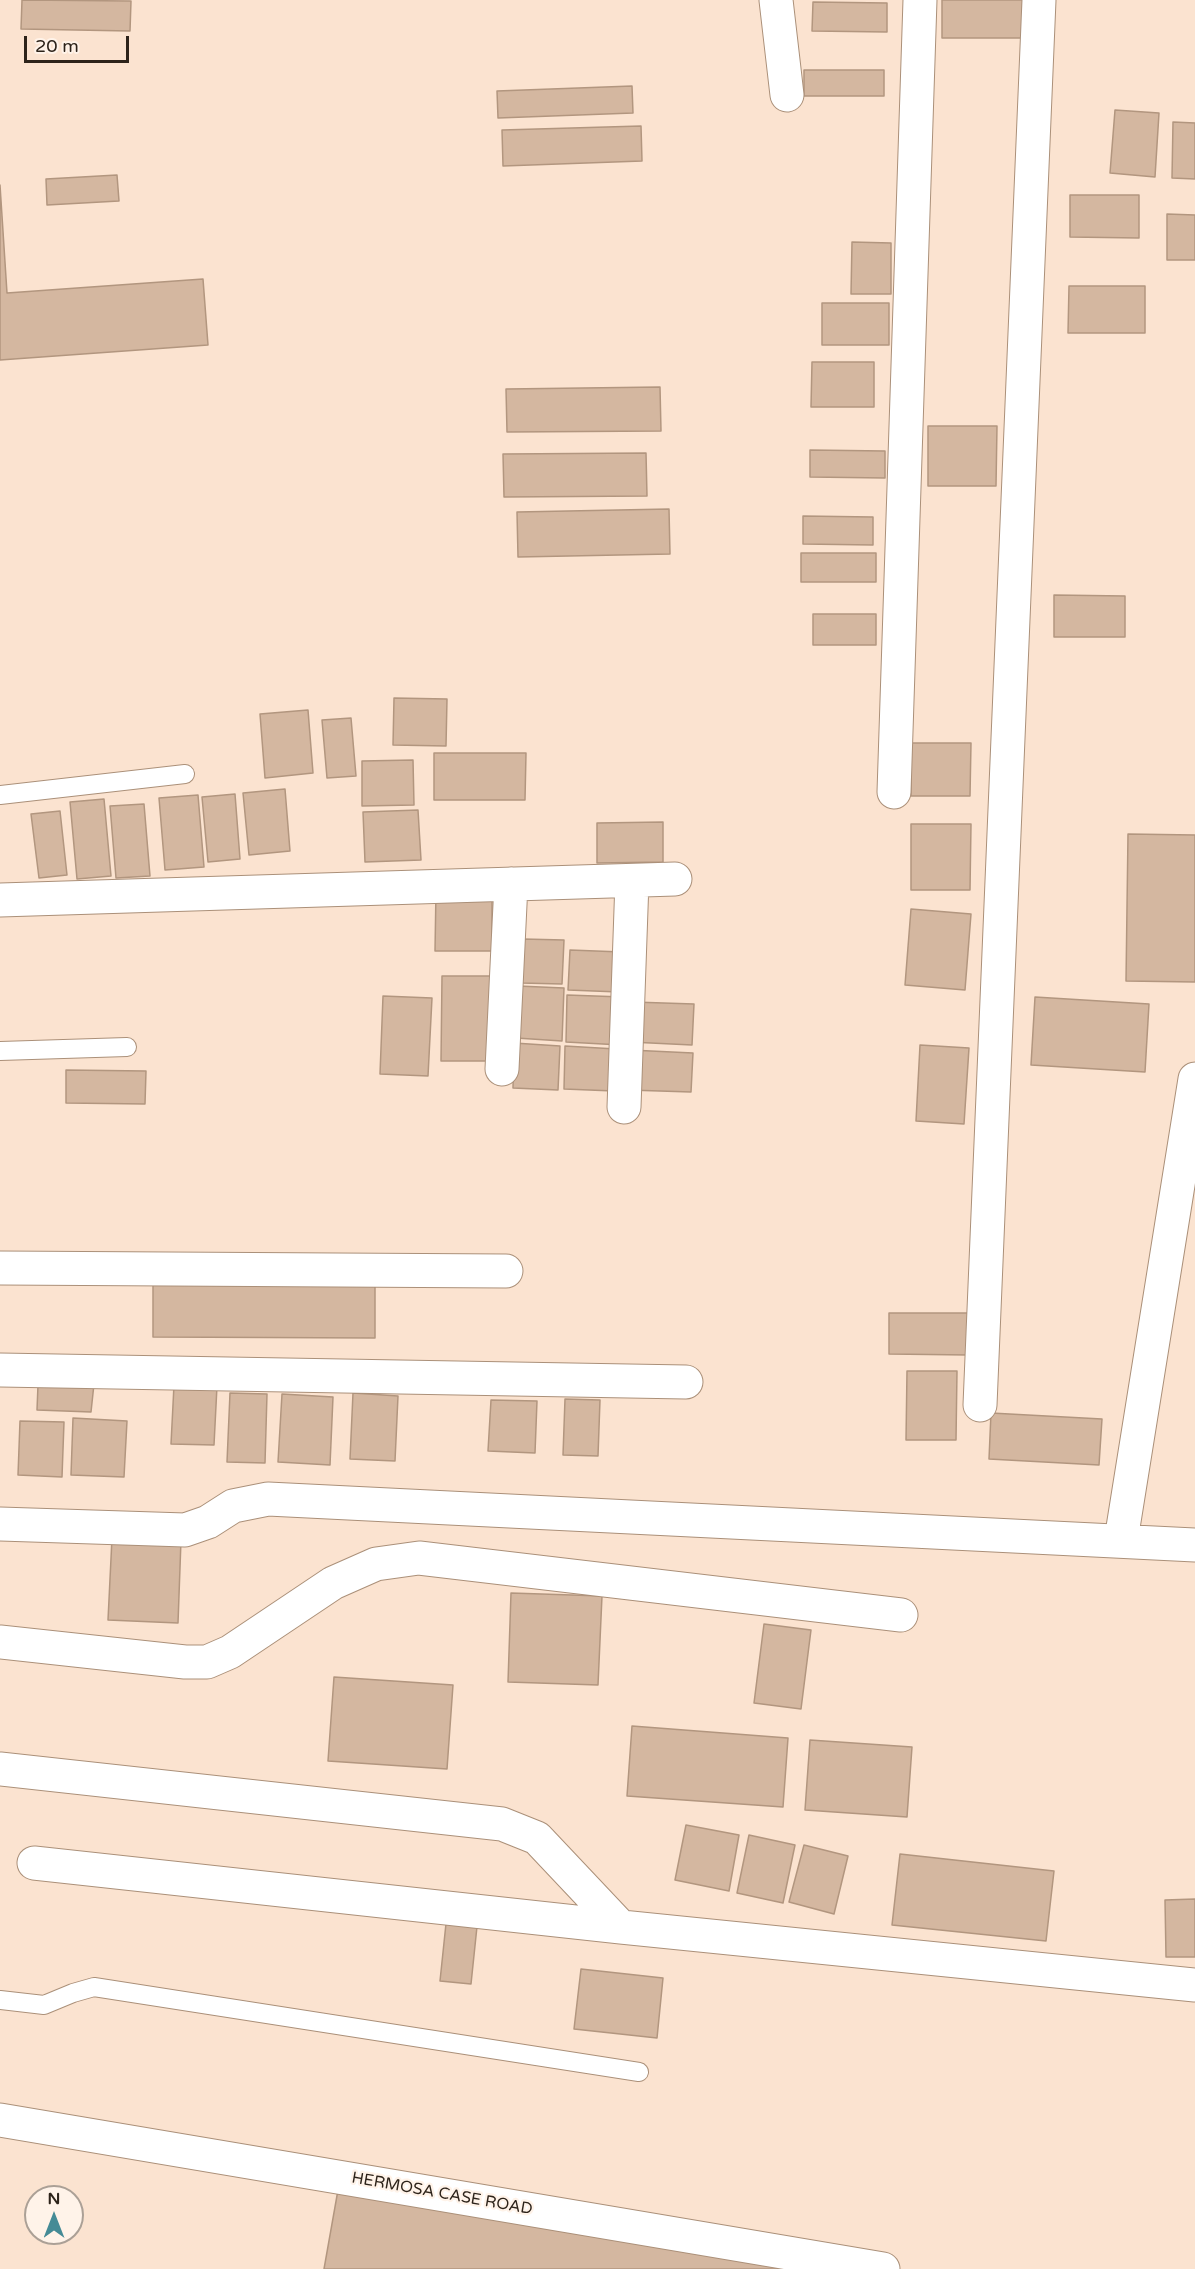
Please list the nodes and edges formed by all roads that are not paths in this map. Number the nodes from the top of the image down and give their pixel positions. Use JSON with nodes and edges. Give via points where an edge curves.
{"nodes":[{"id":1,"x":776,"y":0,"type":"edge"},
{"id":2,"x":920,"y":0,"type":"edge"},
{"id":3,"x":1039,"y":0,"type":"edge"},
{"id":4,"x":787,"y":94,"type":"dead end"},
{"id":5,"x":184,"y":774,"type":"dead end"},
{"id":6,"x":894,"y":792,"type":"dead end"},
{"id":7,"x":0,"y":795,"type":"edge"},
{"id":8,"x":675,"y":879,"type":"dead end"},
{"id":9,"x":632,"y":881,"type":"junction"},
{"id":10,"x":511,"y":884,"type":"junction"},
{"id":11,"x":0,"y":900,"type":"edge"},
{"id":12,"x":127,"y":1047,"type":"dead end"},
{"id":13,"x":0,"y":1051,"type":"edge"},
{"id":14,"x":502,"y":1070,"type":"dead end"},
{"id":15,"x":1195,"y":1078,"type":"edge"},
{"id":16,"x":624,"y":1107,"type":"dead end"},
{"id":17,"x":1187,"y":1174,"type":"edge"},
{"id":18,"x":0,"y":1268,"type":"edge"},
{"id":19,"x":506,"y":1271,"type":"dead end"},
{"id":20,"x":0,"y":1370,"type":"edge"},
{"id":21,"x":686,"y":1382,"type":"dead end"},
{"id":22,"x":980,"y":1406,"type":"dead end"},
{"id":23,"x":0,"y":1524,"type":"edge"},
{"id":24,"x":1121,"y":1540,"type":"junction"},
{"id":25,"x":1195,"y":1545,"type":"edge"},
{"id":26,"x":901,"y":1615,"type":"dead end"},
{"id":27,"x":0,"y":1642,"type":"edge"},
{"id":28,"x":0,"y":1769,"type":"edge"},
{"id":29,"x":34,"y":1863,"type":"dead end"},
{"id":30,"x":621,"y":1927,"type":"junction"},
{"id":31,"x":1195,"y":1985,"type":"edge"},
{"id":32,"x":0,"y":2000,"type":"edge"},
{"id":33,"x":639,"y":2072,"type":"dead end"},
{"id":34,"x":0,"y":2120,"type":"edge"},
{"id":35,"x":883,"y":2269,"type":"edge"}],
"edges":[{"from":1,"to":4,"type":"street"},
{"from":2,"to":6,"type":"street"},
{"from":3,"to":22,"type":"street"},
{"from":5,"to":7,"type":"lane"},
{"from":8,"to":9,"type":"street"},
{"from":9,"to":10,"type":"street"},
{"from":9,"to":16,"type":"street"},
{"from":10,"to":11,"type":"street"},
{"from":10,"to":14,"type":"street"},
{"from":12,"to":13,"type":"lane"},
{"from":15,"to":17,"type":"street"},
{"from":17,"to":24,"type":"street"},
{"from":18,"to":19,"type":"street"},
{"from":20,"to":21,"type":"street"},
{"from":23,"to":24,"type":"street","via":[[185,1530],[208,1522],[233,1506],[268,1499]]},
{"from":24,"to":25,"type":"street"},
{"from":26,"to":27,"type":"street","via":[[419,1558],[376,1564],[333,1583],[230,1652],[207,1662]]},
{"from":28,"to":30,"type":"street","via":[[502,1824],[537,1838]]},
{"from":29,"to":30,"type":"street"},
{"from":30,"to":31,"type":"street"},
{"from":32,"to":33,"type":"lane","via":[[44,2005],[94,1987]]},
{"from":34,"to":35,"type":"street","name":"HERMOSA CASE ROAD"}]}
